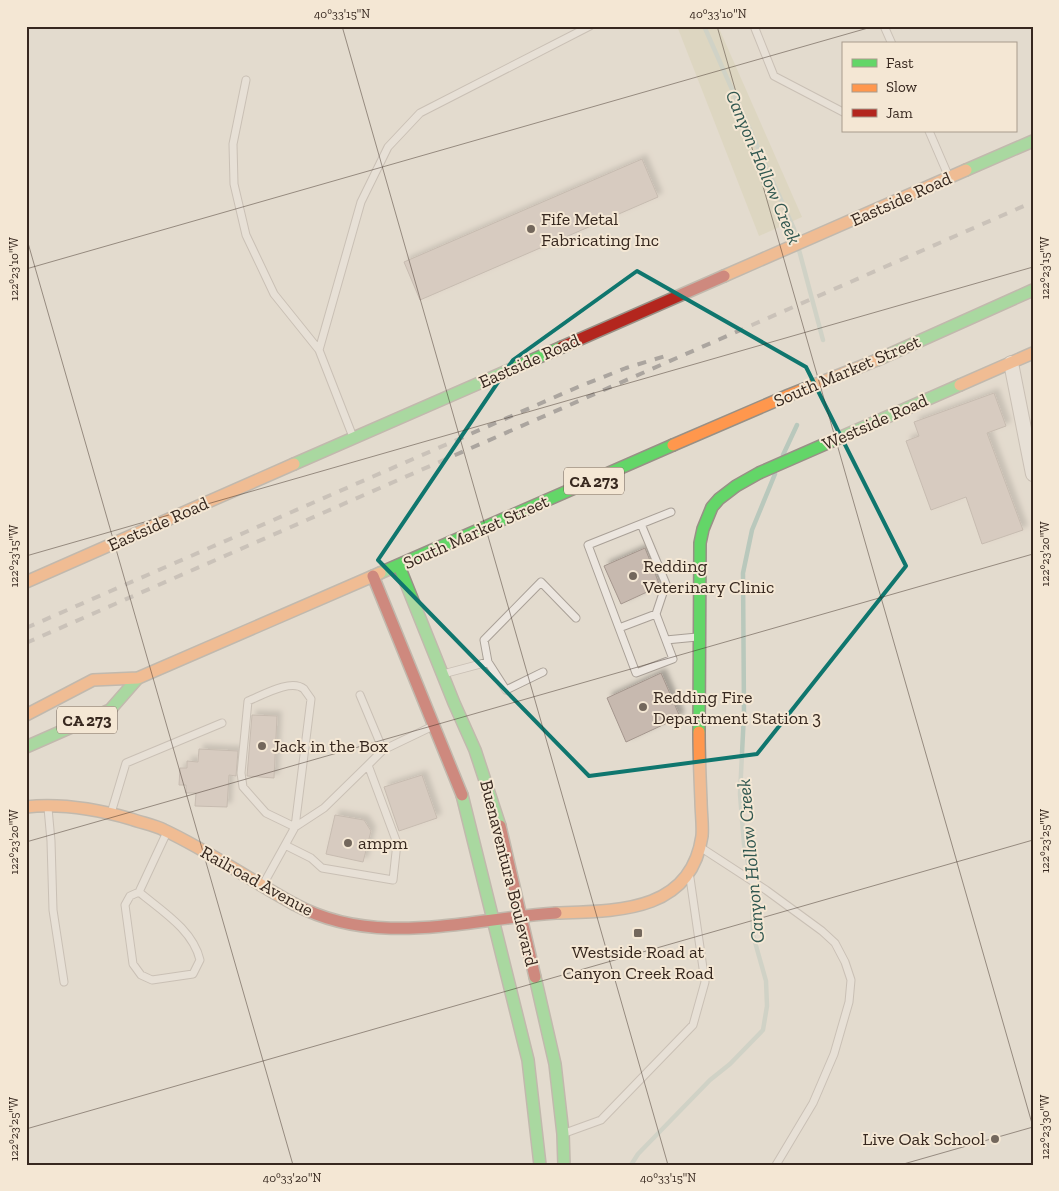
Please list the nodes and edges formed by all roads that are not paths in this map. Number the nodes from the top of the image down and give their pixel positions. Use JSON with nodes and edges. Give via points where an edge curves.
{"nodes":[{"id":1,"x":590,"y":26,"type":"edge"},
{"id":2,"x":754,"y":26,"type":"edge"},
{"id":3,"x":884,"y":26,"type":"edge"},
{"id":4,"x":891,"y":42,"type":"edge"},
{"id":5,"x":246,"y":80,"type":"dead end"},
{"id":6,"x":842,"y":111,"type":"edge"},
{"id":7,"x":930,"y":132,"type":"edge"},
{"id":8,"x":1033,"y":141,"type":"edge"},
{"id":9,"x":949,"y":178,"type":"junction"},
{"id":10,"x":1033,"y":290,"type":"edge"},
{"id":11,"x":319,"y":350,"type":"junction"},
{"id":12,"x":1033,"y":353,"type":"edge"},
{"id":13,"x":1011,"y":363,"type":"junction"},
{"id":14,"x":353,"y":438,"type":"junction"},
{"id":15,"x":1033,"y":474,"type":"edge"},
{"id":16,"x":671,"y":512,"type":"dead end"},
{"id":17,"x":641,"y":524,"type":"junction"},
{"id":18,"x":399,"y":566,"type":"junction"},
{"id":19,"x":373,"y":576,"type":"junction"},
{"id":20,"x":26,"y":582,"type":"edge"},
{"id":21,"x":656,"y":614,"type":"junction"},
{"id":22,"x":576,"y":618,"type":"dead end"},
{"id":23,"x":619,"y":628,"type":"junction"},
{"id":24,"x":700,"y":636,"type":"junction"},
{"id":25,"x":666,"y":640,"type":"junction"},
{"id":26,"x":488,"y":662,"type":"junction"},
{"id":27,"x":543,"y":672,"type":"dead end"},
{"id":28,"x":443,"y":674,"type":"junction"},
{"id":29,"x":138,"y":678,"type":"junction"},
{"id":30,"x":360,"y":695,"type":"dead end"},
{"id":31,"x":26,"y":715,"type":"edge"},
{"id":32,"x":222,"y":722,"type":"dead end"},
{"id":33,"x":434,"y":726,"type":"junction"},
{"id":34,"x":26,"y":747,"type":"edge"},
{"id":35,"x":383,"y":750,"type":"junction"},
{"id":36,"x":368,"y":765,"type":"junction"},
{"id":37,"x":47,"y":805,"type":"junction"},
{"id":38,"x":26,"y":807,"type":"edge"},
{"id":39,"x":110,"y":813,"type":"junction"},
{"id":40,"x":295,"y":827,"type":"junction"},
{"id":41,"x":167,"y":832,"type":"junction"},
{"id":42,"x":285,"y":846,"type":"junction"},
{"id":43,"x":700,"y":847,"type":"junction"},
{"id":44,"x":688,"y":871,"type":"junction"},
{"id":45,"x":263,"y":886,"type":"junction"},
{"id":46,"x":139,"y":892,"type":"junction"},
{"id":47,"x":521,"y":917,"type":"junction"},
{"id":48,"x":494,"y":920,"type":"junction"},
{"id":49,"x":64,"y":982,"type":"dead end"},
{"id":50,"x":563,"y":1134,"type":"junction"},
{"id":51,"x":540,"y":1165,"type":"edge"},
{"id":52,"x":564,"y":1165,"type":"edge"},
{"id":53,"x":776,"y":1165,"type":"edge"}],
"edges":[{"from":1,"to":11,"type":"lane","via":[[420,113],[388,147],[361,202]]},
{"from":2,"to":6,"type":"lane","via":[[774,76]]},
{"from":3,"to":4,"type":"lane"},
{"from":5,"to":11,"type":"lane","via":[[232,144],[234,184],[246,235],[274,294]]},
{"from":7,"to":9,"type":"lane"},
{"from":8,"to":9,"type":"main road","name":"Eastside Road"},
{"from":9,"to":14,"type":"main road","name":"Eastside Road"},
{"from":10,"to":18,"type":"main road","name":"South Market Street","number":"CA 273"},
{"from":11,"to":14,"type":"lane"},
{"from":12,"to":13,"type":"main road","name":"Westside Road"},
{"from":13,"to":15,"type":"street"},
{"from":13,"to":24,"type":"main road","name":"Westside Road","via":[[759,473],[721,496],[704,520],[701,534]]},
{"from":14,"to":20,"type":"main road","name":"Eastside Road"},
{"from":16,"to":17,"type":"lane"},
{"from":17,"to":21,"type":"lane","via":[[666,584]]},
{"from":17,"to":23,"type":"lane","via":[[588,544]]},
{"from":18,"to":19,"type":"main road","name":"South Market Street","number":"CA 273"},
{"from":18,"to":28,"type":"main road","name":"Buenaventura Boulevard"},
{"from":19,"to":29,"type":"main road","name":"South Market Street","number":"CA 273"},
{"from":19,"to":33,"type":"main road","name":"Buenaventura Boulevard"},
{"from":21,"to":23,"type":"lane"},
{"from":21,"to":25,"type":"lane"},
{"from":22,"to":26,"type":"lane","via":[[541,582],[484,640]]},
{"from":23,"to":25,"type":"lane","via":[[636,673],[673,659]]},
{"from":24,"to":25,"type":"lane"},
{"from":24,"to":43,"type":"main road","name":"Westside Road"},
{"from":26,"to":27,"type":"lane","via":[[506,690]]},
{"from":26,"to":28,"type":"lane"},
{"from":28,"to":47,"type":"main road","name":"Buenaventura Boulevard","via":[[487,783]]},
{"from":29,"to":31,"type":"main road","name":"South Market Street","number":"CA 273","via":[[93,680]]},
{"from":29,"to":34,"type":"main road","name":"South Market Street","number":"CA 273","via":[[110,710]]},
{"from":30,"to":35,"type":"lane"},
{"from":32,"to":39,"type":"lane","via":[[126,763]]},
{"from":33,"to":35,"type":"lane"},
{"from":33,"to":48,"type":"main road","name":"Buenaventura Boulevard","via":[[461,790]]},
{"from":35,"to":36,"type":"lane"},
{"from":36,"to":40,"type":"lane","via":[[324,808]]},
{"from":36,"to":42,"type":"lane","via":[[397,843],[393,880],[322,868],[311,858]]},
{"from":37,"to":38,"type":"main road","name":"Railroad Avenue"},
{"from":37,"to":39,"type":"main road","name":"Railroad Avenue","via":[[84,807]]},
{"from":37,"to":49,"type":"lane","via":[[53,910]]},
{"from":39,"to":41,"type":"main road","name":"Railroad Avenue"},
{"from":40,"to":40,"type":"lane","via":[[311,699],[303,689],[293,686],[280,687],[248,701],[241,773],[242,787],[266,813]]},
{"from":40,"to":42,"type":"lane"},
{"from":41,"to":45,"type":"main road","name":"Railroad Avenue"},
{"from":41,"to":46,"type":"lane"},
{"from":42,"to":45,"type":"lane"},
{"from":43,"to":44,"type":"main road","name":"Railroad Avenue"},
{"from":43,"to":53,"type":"lane","via":[[822,931],[835,943],[851,980],[849,1002],[834,1054],[813,1104]]},
{"from":44,"to":47,"type":"main road","name":"Railroad Avenue","via":[[667,895],[640,904]]},
{"from":44,"to":50,"type":"lane","via":[[705,982],[693,1025],[601,1120]]},
{"from":45,"to":48,"type":"main road","name":"Railroad Avenue","via":[[313,913],[356,925],[405,928],[458,926]]},
{"from":46,"to":46,"type":"lane","via":[[130,896],[125,905],[133,964],[141,975],[152,980],[193,974],[200,960],[197,948],[177,924]]},
{"from":47,"to":48,"type":"main road","name":"Railroad Avenue"},
{"from":47,"to":50,"type":"main road","name":"Buenaventura Boulevard","via":[[555,1064]]},
{"from":48,"to":51,"type":"main road","name":"Buenaventura Boulevard","via":[[528,1060]]},
{"from":50,"to":52,"type":"main road","name":"Buenaventura Boulevard"}]}
